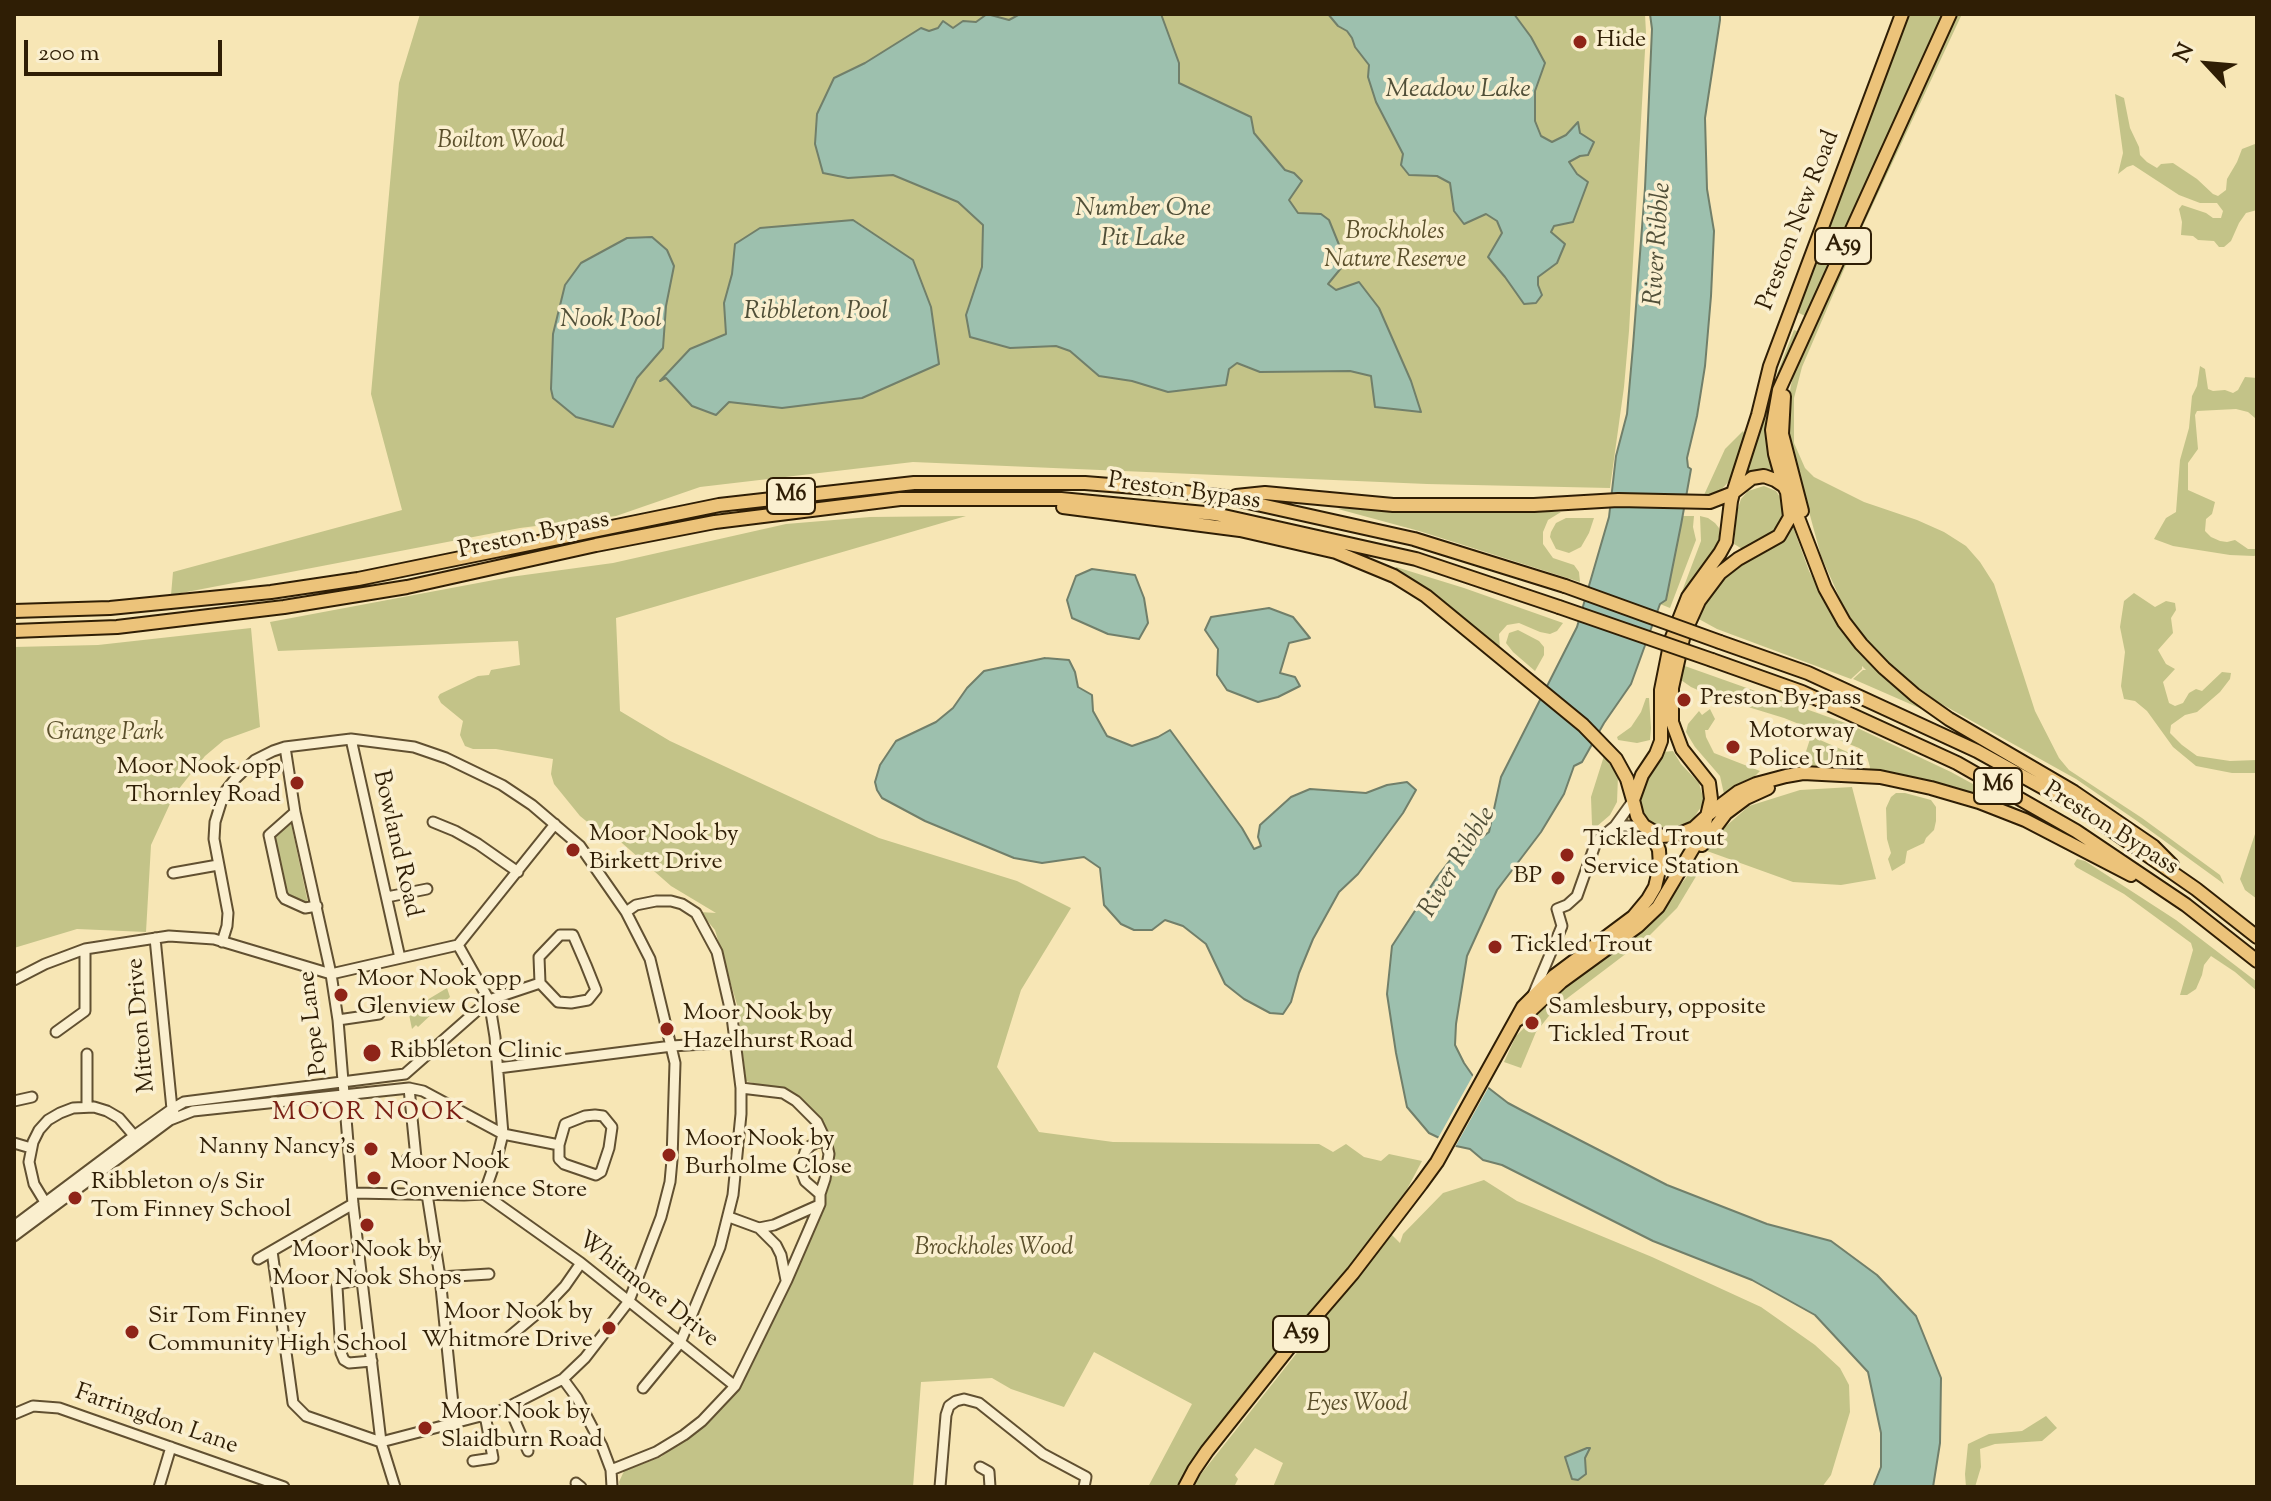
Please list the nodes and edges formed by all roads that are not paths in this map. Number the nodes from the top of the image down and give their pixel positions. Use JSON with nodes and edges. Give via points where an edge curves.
{"nodes":[{"id":1,"x":1902,"y":14,"type":"edge"},
{"id":2,"x":1950,"y":14,"type":"edge"},
{"id":3,"x":1789,"y":365,"type":"junction"},
{"id":4,"x":1786,"y":489,"type":"junction"},
{"id":5,"x":1734,"y":492,"type":"junction"},
{"id":6,"x":1225,"y":497,"type":"junction"},
{"id":7,"x":1006,"y":499,"type":"junction"},
{"id":8,"x":1815,"y":566,"type":"junction"},
{"id":9,"x":14,"y":611,"type":"edge"},
{"id":10,"x":14,"y":631,"type":"edge"},
{"id":11,"x":351,"y":739,"type":"junction"},
{"id":12,"x":285,"y":747,"type":"junction"},
{"id":13,"x":1830,"y":774,"type":"junction"},
{"id":14,"x":1633,"y":801,"type":"junction"},
{"id":15,"x":295,"y":812,"type":"junction"},
{"id":16,"x":1708,"y":815,"type":"junction"},
{"id":17,"x":433,"y":822,"type":"dead end"},
{"id":18,"x":555,"y":824,"type":"junction"},
{"id":19,"x":1615,"y":826,"type":"junction"},
{"id":20,"x":1647,"y":829,"type":"junction"},
{"id":21,"x":218,"y":865,"type":"junction"},
{"id":22,"x":518,"y":872,"type":"junction"},
{"id":23,"x":173,"y":873,"type":"dead end"},
{"id":24,"x":427,"y":889,"type":"dead end"},
{"id":25,"x":2196,"y":889,"type":"junction"},
{"id":26,"x":387,"y":897,"type":"junction"},
{"id":27,"x":2186,"y":905,"type":"junction"},
{"id":28,"x":317,"y":906,"type":"junction"},
{"id":29,"x":1658,"y":907,"type":"junction"},
{"id":30,"x":626,"y":912,"type":"junction"},
{"id":31,"x":2257,"y":937,"type":"edge"},
{"id":32,"x":155,"y":938,"type":"junction"},
{"id":33,"x":222,"y":942,"type":"junction"},
{"id":34,"x":458,"y":945,"type":"junction"},
{"id":35,"x":85,"y":949,"type":"junction"},
{"id":36,"x":400,"y":958,"type":"junction"},
{"id":37,"x":2257,"y":961,"type":"edge"},
{"id":38,"x":331,"y":974,"type":"junction"},
{"id":39,"x":14,"y":980,"type":"edge"},
{"id":40,"x":540,"y":983,"type":"junction"},
{"id":41,"x":1533,"y":995,"type":"junction"},
{"id":42,"x":489,"y":1000,"type":"junction"},
{"id":43,"x":379,"y":1014,"type":"dead end"},
{"id":44,"x":338,"y":1020,"type":"junction"},
{"id":45,"x":1514,"y":1022,"type":"junction"},
{"id":46,"x":56,"y":1032,"type":"dead end"},
{"id":47,"x":735,"y":1042,"type":"junction"},
{"id":48,"x":672,"y":1046,"type":"junction"},
{"id":49,"x":87,"y":1054,"type":"dead end"},
{"id":50,"x":498,"y":1068,"type":"junction"},
{"id":51,"x":343,"y":1082,"type":"junction"},
{"id":52,"x":409,"y":1088,"type":"junction"},
{"id":53,"x":741,"y":1088,"type":"junction"},
{"id":54,"x":344,"y":1095,"type":"junction"},
{"id":55,"x":32,"y":1097,"type":"dead end"},
{"id":56,"x":14,"y":1101,"type":"edge"},
{"id":57,"x":87,"y":1107,"type":"junction"},
{"id":58,"x":174,"y":1113,"type":"junction"},
{"id":59,"x":503,"y":1134,"type":"junction"},
{"id":60,"x":137,"y":1139,"type":"junction"},
{"id":61,"x":826,"y":1141,"type":"junction"},
{"id":62,"x":14,"y":1143,"type":"edge"},
{"id":63,"x":559,"y":1145,"type":"junction"},
{"id":64,"x":31,"y":1148,"type":"junction"},
{"id":65,"x":407,"y":1159,"type":"dead end"},
{"id":66,"x":352,"y":1193,"type":"junction"},
{"id":67,"x":427,"y":1194,"type":"junction"},
{"id":68,"x":484,"y":1194,"type":"junction"},
{"id":69,"x":820,"y":1199,"type":"junction"},
{"id":70,"x":353,"y":1204,"type":"junction"},
{"id":71,"x":47,"y":1206,"type":"junction"},
{"id":72,"x":729,"y":1217,"type":"junction"},
{"id":73,"x":14,"y":1226,"type":"edge"},
{"id":74,"x":759,"y":1228,"type":"junction"},
{"id":75,"x":14,"y":1236,"type":"edge"},
{"id":76,"x":272,"y":1251,"type":"junction"},
{"id":77,"x":258,"y":1259,"type":"dead end"},
{"id":78,"x":581,"y":1263,"type":"junction"},
{"id":79,"x":489,"y":1274,"type":"dead end"},
{"id":80,"x":440,"y":1277,"type":"junction"},
{"id":81,"x":363,"y":1279,"type":"junction"},
{"id":82,"x":787,"y":1280,"type":"junction"},
{"id":83,"x":629,"y":1301,"type":"junction"},
{"id":84,"x":509,"y":1337,"type":"dead end"},
{"id":85,"x":680,"y":1343,"type":"junction"},
{"id":86,"x":372,"y":1361,"type":"junction"},
{"id":87,"x":563,"y":1379,"type":"junction"},
{"id":88,"x":735,"y":1386,"type":"junction"},
{"id":89,"x":643,"y":1388,"type":"dead end"},
{"id":90,"x":509,"y":1407,"type":"junction"},
{"id":91,"x":14,"y":1414,"type":"edge"},
{"id":92,"x":485,"y":1415,"type":"junction"},
{"id":93,"x":455,"y":1424,"type":"junction"},
{"id":94,"x":381,"y":1442,"type":"junction"},
{"id":95,"x":171,"y":1447,"type":"junction"},
{"id":96,"x":528,"y":1451,"type":"dead end"},
{"id":97,"x":473,"y":1461,"type":"dead end"},
{"id":98,"x":988,"y":1468,"type":"dead end"},
{"id":99,"x":611,"y":1470,"type":"junction"},
{"id":100,"x":1085,"y":1485,"type":"edge"},
{"id":101,"x":159,"y":1487,"type":"edge"},
{"id":102,"x":284,"y":1487,"type":"edge"},
{"id":103,"x":395,"y":1487,"type":"edge"},
{"id":104,"x":612,"y":1487,"type":"edge"},
{"id":105,"x":940,"y":1487,"type":"edge"},
{"id":106,"x":990,"y":1487,"type":"edge"},
{"id":107,"x":1185,"y":1487,"type":"edge"}],
"edges":[{"from":1,"to":5,"type":"highway","name":"Preston New Road","number":"A59","via":[[1770,366]]},
{"from":2,"to":3,"type":"highway","name":"Preston New Road","number":"A59"},
{"from":3,"to":4,"type":"highway","name":"Preston New Road","number":"A59","via":[[1772,430]]},
{"from":3,"to":8,"type":"highway","via":[[1782,434]]},
{"from":4,"to":5,"type":"highway","via":[[1758,476]]},
{"from":4,"to":8,"type":"highway"},
{"from":4,"to":16,"type":"highway","via":[[1790,517],[1784,530],[1720,573],[1699,601],[1679,647],[1672,722],[1682,749],[1709,783]]},
{"from":5,"to":6,"type":"highway","via":[[1703,503],[1534,505],[1393,505],[1265,493]]},
{"from":5,"to":14,"type":"highway","name":"Preston New Road","via":[[1726,542],[1688,597],[1671,640],[1661,690],[1661,741]]},
{"from":6,"to":9,"type":"highway","name":"Preston Bypass","number":"M6","via":[[1085,483],[893,484],[719,505],[271,592],[110,608]]},
{"from":6,"to":25,"type":"highway","name":"Preston Bypass","number":"M6","bridge":true,"via":[[1414,539],[1565,586],[1808,673],[1977,751],[2078,807]]},
{"from":7,"to":10,"type":"highway","name":"Preston Bypass","number":"M6","via":[[900,499],[715,522],[407,587],[284,607],[117,627]]},
{"from":7,"to":14,"type":"highway","via":[[1240,530],[1336,552],[1379,568],[1412,587],[1572,715],[1616,759]]},
{"from":7,"to":27,"type":"highway","name":"Preston Bypass","number":"M6","bridge":true,"via":[[1215,514],[1416,559],[1559,607],[1802,692],[1957,763],[2076,831]]},
{"from":8,"to":25,"type":"highway","via":[[1861,644],[1915,695],[2153,846]]},
{"from":11,"to":12,"type":"street"},
{"from":11,"to":18,"type":"street","via":[[414,747],[460,764],[502,785]]},
{"from":11,"to":26,"type":"street","name":"Bowland Road"},
{"from":12,"to":15,"type":"street","name":"Pope Lane"},
{"from":12,"to":21,"type":"street","via":[[255,760],[224,793],[215,822]]},
{"from":13,"to":16,"type":"highway","via":[[1803,773],[1756,784]]},
{"from":13,"to":27,"type":"highway","via":[[1880,777],[1979,802],[2048,831]]},
{"from":13,"to":29,"type":"highway","via":[[1765,788],[1736,805],[1717,823]]},
{"from":14,"to":19,"type":"street"},
{"from":14,"to":20,"type":"highway"},
{"from":15,"to":28,"type":"street","name":"Pope Lane"},
{"from":15,"to":28,"type":"street","via":[[269,835],[282,895],[305,908]]},
{"from":16,"to":20,"type":"highway","via":[[1685,833],[1668,837]]},
{"from":16,"to":29,"type":"highway","number":"A59"},
{"from":17,"to":22,"type":"street"},
{"from":18,"to":22,"type":"street"},
{"from":18,"to":30,"type":"street","via":[[580,846]]},
{"from":19,"to":20,"type":"street"},
{"from":19,"to":41,"type":"street","via":[[1595,845],[1577,896],[1557,909],[1562,926]]},
{"from":20,"to":41,"type":"highway","number":"A59","via":[[1659,850],[1660,866],[1648,899],[1624,925]]},
{"from":21,"to":23,"type":"street"},
{"from":21,"to":33,"type":"street","via":[[228,913]]},
{"from":22,"to":34,"type":"street"},
{"from":24,"to":26,"type":"street"},
{"from":25,"to":31,"type":"highway","name":"Preston Bypass","number":"M6"},
{"from":26,"to":36,"type":"street","name":"Bowland Road"},
{"from":27,"to":37,"type":"highway","name":"Preston Bypass","number":"M6"},
{"from":28,"to":38,"type":"street","name":"Pope Lane"},
{"from":29,"to":45,"type":"highway","number":"A59"},
{"from":30,"to":47,"type":"street","via":[[636,905],[671,901],[696,913],[717,952]]},
{"from":30,"to":48,"type":"street","via":[[650,959]]},
{"from":32,"to":33,"type":"street","via":[[191,936]]},
{"from":32,"to":35,"type":"street"},
{"from":32,"to":58,"type":"street","name":"Mitton Drive"},
{"from":33,"to":38,"type":"street"},
{"from":34,"to":36,"type":"street"},
{"from":34,"to":42,"type":"street"},
{"from":35,"to":39,"type":"street"},
{"from":35,"to":46,"type":"street","via":[[85,1011]]},
{"from":36,"to":38,"type":"street"},
{"from":38,"to":44,"type":"street","name":"Pope Lane"},
{"from":40,"to":40,"type":"street","via":[[558,1002],[588,1000],[596,990],[573,935],[560,935],[539,957]]},
{"from":40,"to":42,"type":"street"},
{"from":41,"to":45,"type":"highway","number":"A59"},
{"from":42,"to":50,"type":"street"},
{"from":42,"to":51,"type":"street","via":[[405,1074]]},
{"from":43,"to":44,"type":"street"},
{"from":44,"to":51,"type":"street","name":"Pope Lane"},
{"from":45,"to":107,"type":"highway","number":"A59","via":[[1437,1162],[1207,1451]]},
{"from":47,"to":48,"type":"street"},
{"from":47,"to":53,"type":"street"},
{"from":48,"to":50,"type":"street"},
{"from":48,"to":83,"type":"street","via":[[670,1182]]},
{"from":49,"to":57,"type":"street"},
{"from":50,"to":59,"type":"street"},
{"from":51,"to":54,"type":"street","name":"Pope Lane"},
{"from":51,"to":58,"type":"street","via":[[184,1102]]},
{"from":52,"to":54,"type":"street"},
{"from":52,"to":59,"type":"street"},
{"from":52,"to":65,"type":"street","via":[[416,1158]]},
{"from":53,"to":61,"type":"street","via":[[783,1093],[796,1101],[817,1122]]},
{"from":53,"to":72,"type":"street"},
{"from":54,"to":58,"type":"street"},
{"from":54,"to":66,"type":"street","name":"Pope Lane"},
{"from":55,"to":56,"type":"street"},
{"from":57,"to":60,"type":"street","via":[[113,1114]]},
{"from":57,"to":64,"type":"street","via":[[54,1116],[39,1130]]},
{"from":58,"to":60,"type":"street"},
{"from":59,"to":63,"type":"street"},
{"from":59,"to":68,"type":"street"},
{"from":60,"to":71,"type":"street"},
{"from":61,"to":69,"type":"street","via":[[828,1167]]},
{"from":61,"to":69,"type":"street","via":[[810,1146],[800,1168]]},
{"from":62,"to":64,"type":"street"},
{"from":63,"to":63,"type":"street","via":[[565,1124],[572,1120],[603,1116],[612,1127],[596,1175],[564,1164]]},
{"from":64,"to":71,"type":"street","via":[[31,1177]]},
{"from":66,"to":67,"type":"street"},
{"from":66,"to":70,"type":"street","name":"Pope Lane"},
{"from":67,"to":68,"type":"street"},
{"from":67,"to":80,"type":"street"},
{"from":68,"to":78,"type":"street","name":"Whitmore Drive"},
{"from":69,"to":74,"type":"street","via":[[790,1219]]},
{"from":69,"to":82,"type":"street"},
{"from":70,"to":76,"type":"street"},
{"from":70,"to":81,"type":"street","name":"Pope Lane"},
{"from":71,"to":73,"type":"street"},
{"from":71,"to":75,"type":"street"},
{"from":72,"to":74,"type":"street"},
{"from":72,"to":85,"type":"street"},
{"from":74,"to":82,"type":"street","via":[[776,1245]]},
{"from":76,"to":77,"type":"street"},
{"from":76,"to":94,"type":"street","via":[[293,1403],[306,1416]]},
{"from":78,"to":83,"type":"street","name":"Whitmore Drive"},
{"from":78,"to":84,"type":"street","via":[[546,1306]]},
{"from":79,"to":80,"type":"street"},
{"from":80,"to":93,"type":"street"},
{"from":81,"to":86,"type":"street","name":"Pope Lane"},
{"from":81,"to":86,"type":"street","via":[[337,1287],[341,1353],[349,1363]]},
{"from":82,"to":88,"type":"street"},
{"from":83,"to":85,"type":"street","name":"Whitmore Drive"},
{"from":83,"to":87,"type":"street"},
{"from":85,"to":88,"type":"street","name":"Whitmore Drive"},
{"from":85,"to":89,"type":"street"},
{"from":86,"to":94,"type":"street","name":"Pope Lane"},
{"from":87,"to":90,"type":"street"},
{"from":87,"to":99,"type":"street"},
{"from":88,"to":99,"type":"street","via":[[684,1435]]},
{"from":90,"to":92,"type":"street"},
{"from":90,"to":96,"type":"street"},
{"from":91,"to":95,"type":"street","name":"Farringdon Lane","via":[[33,1406],[59,1408]]},
{"from":92,"to":93,"type":"street"},
{"from":92,"to":97,"type":"street","via":[[493,1458]]},
{"from":93,"to":94,"type":"street"},
{"from":94,"to":103,"type":"street","name":"Pope Lane"},
{"from":95,"to":101,"type":"street"},
{"from":95,"to":102,"type":"street","name":"Farringdon Lane"},
{"from":98,"to":106,"type":"street"},
{"from":99,"to":104,"type":"street"},
{"from":100,"to":105,"type":"street","via":[[1086,1477],[1043,1454],[979,1403],[964,1399],[949,1406],[946,1415]]}]}
